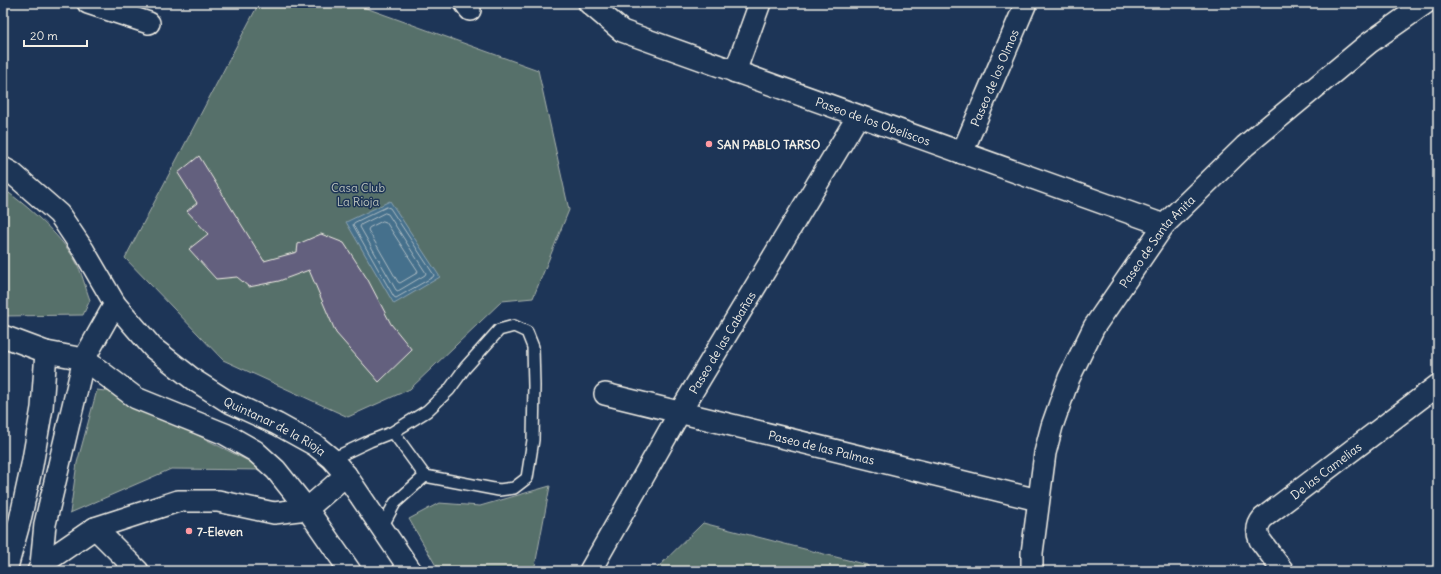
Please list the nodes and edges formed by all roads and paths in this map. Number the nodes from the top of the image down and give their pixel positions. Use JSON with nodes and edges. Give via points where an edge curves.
{"nodes":[{"id":1,"x":88,"y":3,"type":"edge"},
{"id":2,"x":589,"y":3,"type":"edge"},
{"id":3,"x":760,"y":3,"type":"edge"},
{"id":4,"x":1026,"y":3,"type":"edge"},
{"id":5,"x":1426,"y":3,"type":"edge"},
{"id":6,"x":149,"y":23,"type":"dead end"},
{"id":7,"x":735,"y":72,"type":"junction"},
{"id":8,"x":858,"y":116,"type":"junction"},
{"id":9,"x":962,"y":153,"type":"junction"},
{"id":10,"x":3,"y":168,"type":"edge"},
{"id":11,"x":1164,"y":225,"type":"junction"},
{"id":12,"x":115,"y":304,"type":"junction"},
{"id":13,"x":3,"y":336,"type":"edge"},
{"id":14,"x":46,"y":352,"type":"junction"},
{"id":15,"x":84,"y":359,"type":"junction"},
{"id":16,"x":1438,"y":385,"type":"edge"},
{"id":17,"x":605,"y":394,"type":"dead end"},
{"id":18,"x":680,"y":412,"type":"junction"},
{"id":19,"x":393,"y":432,"type":"junction"},
{"id":20,"x":332,"y":459,"type":"junction"},
{"id":21,"x":346,"y":475,"type":"junction"},
{"id":22,"x":425,"y":476,"type":"junction"},
{"id":23,"x":1038,"y":500,"type":"junction"},
{"id":24,"x":307,"y":509,"type":"junction"},
{"id":25,"x":382,"y":527,"type":"junction"},
{"id":26,"x":95,"y":528,"type":"junction"},
{"id":27,"x":40,"y":568,"type":"edge"},
{"id":28,"x":6,"y":571,"type":"edge"},
{"id":29,"x":138,"y":571,"type":"edge"},
{"id":30,"x":350,"y":571,"type":"edge"},
{"id":31,"x":411,"y":571,"type":"edge"},
{"id":32,"x":590,"y":571,"type":"edge"},
{"id":33,"x":1032,"y":571,"type":"edge"},
{"id":34,"x":1283,"y":571,"type":"edge"}],
"edges":[{"from":1,"to":6,"type":"street"},
{"from":2,"to":7,"type":"street","name":"Paseo de los Obeliscos","via":[[622,31]]},
{"from":3,"to":7,"type":"street"},
{"from":4,"to":9,"type":"street","name":"Paseo de los Olmos"},
{"from":5,"to":11,"type":"street","name":"Paseo de Santa Anita","via":[[1369,43],[1245,146]]},
{"from":7,"to":8,"type":"street","name":"Paseo de los Obeliscos"},
{"from":8,"to":9,"type":"street","name":"Paseo de los Obeliscos"},
{"from":8,"to":18,"type":"street","name":"Paseo de las Cabañas"},
{"from":9,"to":11,"type":"street","name":"Paseo de los Obeliscos"},
{"from":10,"to":12,"type":"street","name":"Quintanar de la Rioja","via":[[59,214]]},
{"from":11,"to":23,"type":"street","name":"Paseo de Santa Anita","via":[[1094,327],[1070,378],[1052,426]]},
{"from":12,"to":15,"type":"street"},
{"from":12,"to":20,"type":"street","name":"Quintanar de la Rioja","via":[[153,348],[194,380],[226,401],[316,445]]},
{"from":13,"to":14,"type":"street"},
{"from":14,"to":15,"type":"street"},
{"from":14,"to":28,"type":"street","via":[[42,408],[36,443]]},
{"from":15,"to":24,"type":"street","via":[[136,398],[226,434],[255,451],[276,470]]},
{"from":15,"to":27,"type":"street","via":[[45,524]]},
{"from":16,"to":34,"type":"street","name":"De las Camelias","via":[[1259,522],[1257,528],[1260,540]]},
{"from":17,"to":18,"type":"street","name":"Paseo de las Palmas"},
{"from":18,"to":23,"type":"street","name":"Paseo de las Palmas"},
{"from":18,"to":32,"type":"street","name":"Paseo de las Cabañas"},
{"from":19,"to":20,"type":"lane"},
{"from":19,"to":22,"type":"lane"},
{"from":19,"to":22,"type":"lane","via":[[427,411],[449,390],[499,330],[514,326],[527,332],[533,347],[534,386],[532,440],[527,478],[514,488],[499,490]]},
{"from":20,"to":21,"type":"street","name":"Quintanar de la Rioja"},
{"from":21,"to":24,"type":"street"},
{"from":21,"to":25,"type":"street","name":"Quintanar de la Rioja"},
{"from":22,"to":25,"type":"lane","via":[[395,504]]},
{"from":23,"to":33,"type":"street","name":"Paseo de Santa Anita"},
{"from":24,"to":26,"type":"street","via":[[274,513],[218,501],[178,501]]},
{"from":24,"to":30,"type":"street"},
{"from":25,"to":31,"type":"street","name":"Quintanar de la Rioja"},
{"from":26,"to":27,"type":"street"},
{"from":26,"to":29,"type":"street"}]}
